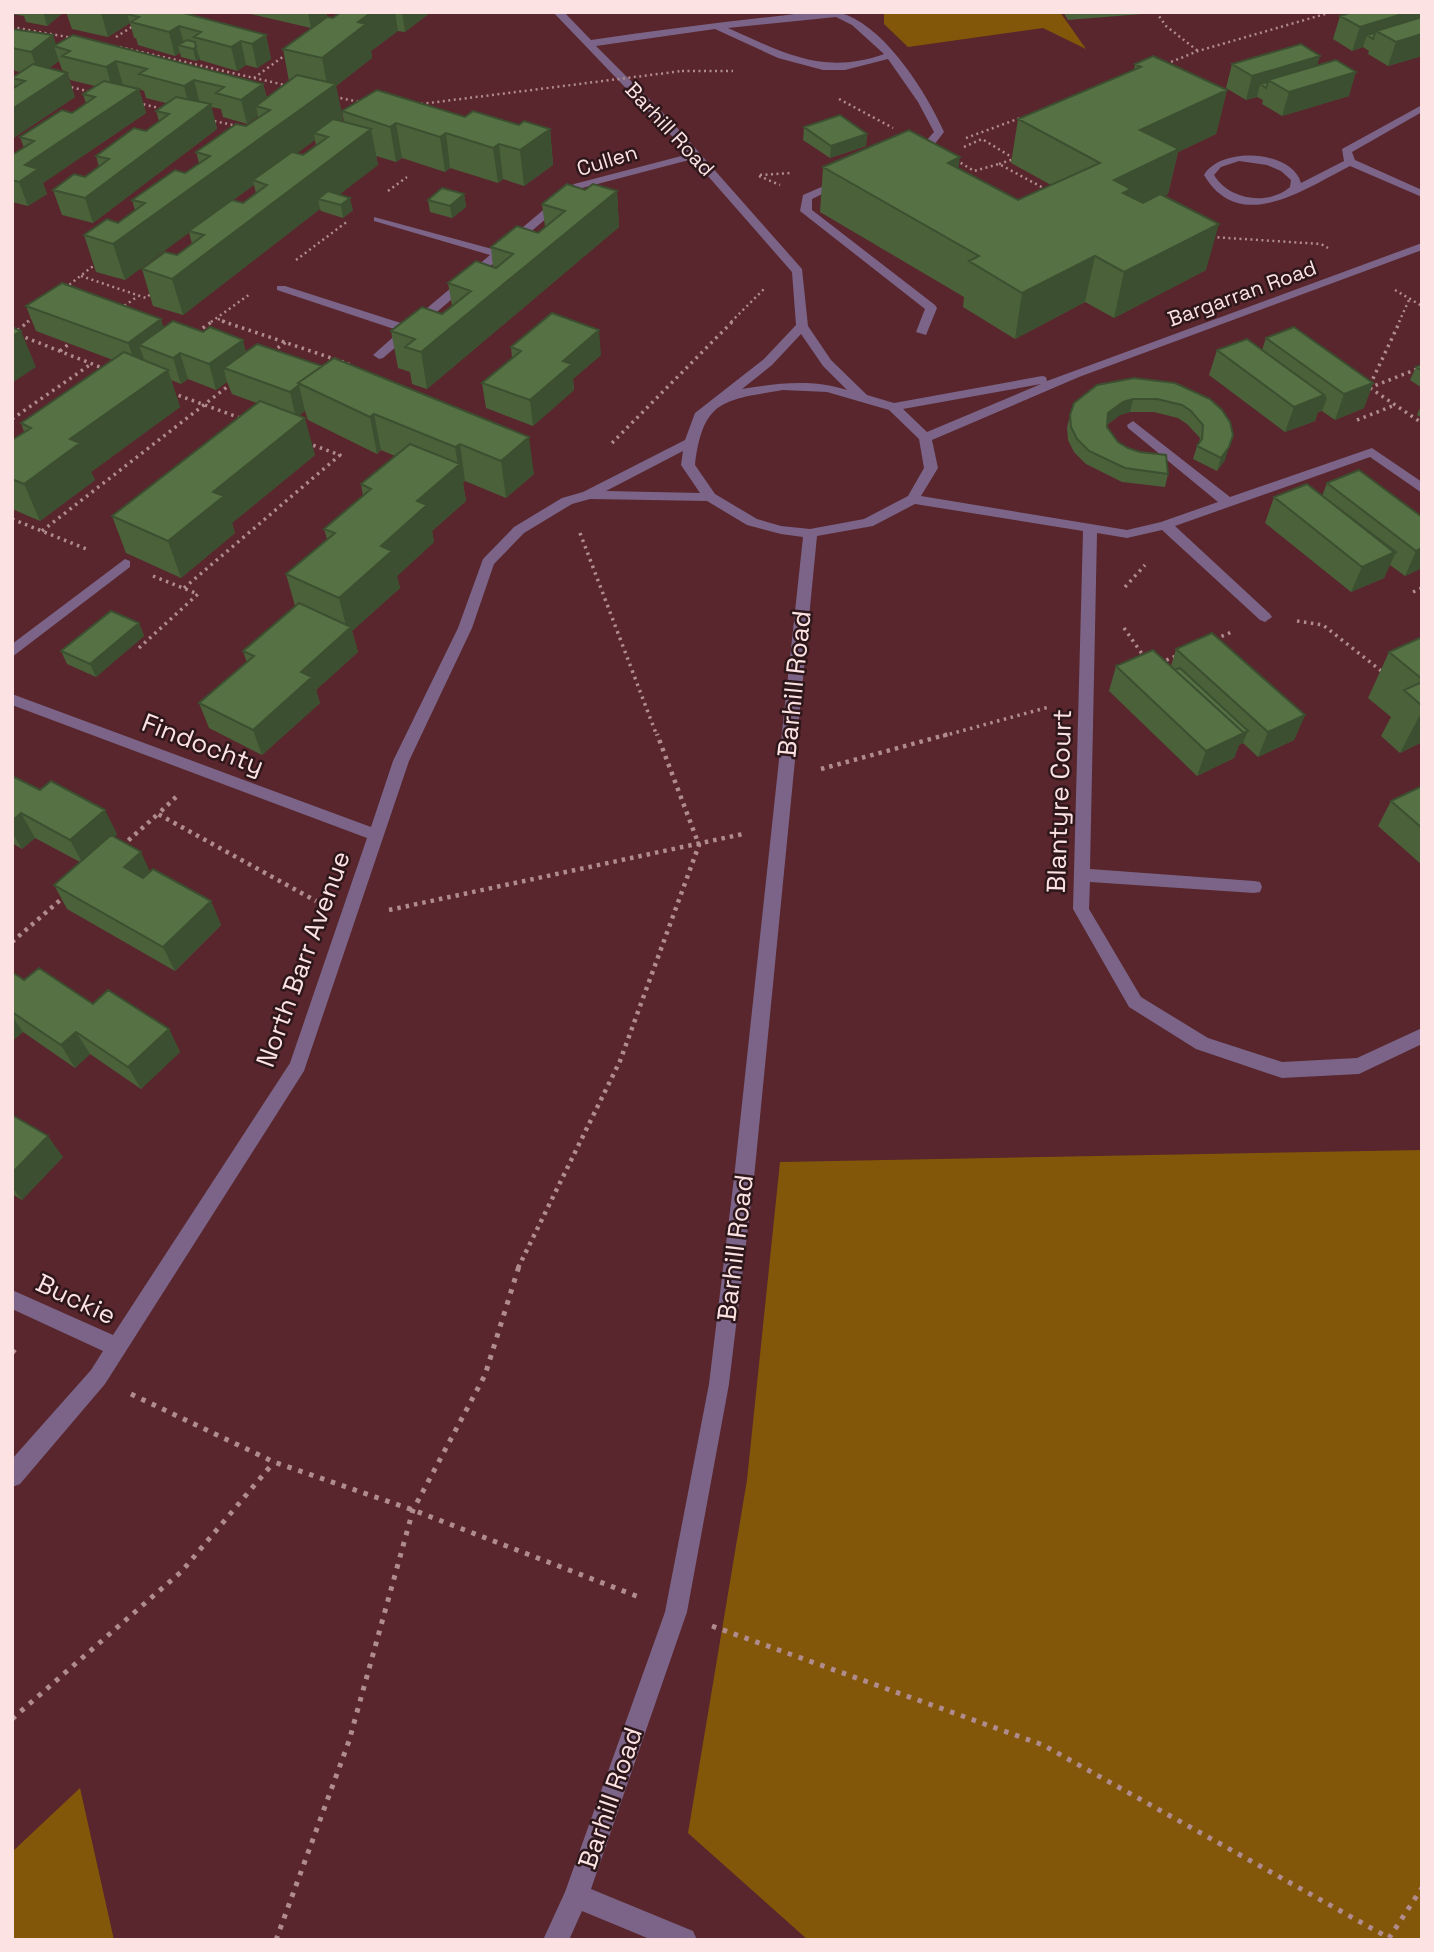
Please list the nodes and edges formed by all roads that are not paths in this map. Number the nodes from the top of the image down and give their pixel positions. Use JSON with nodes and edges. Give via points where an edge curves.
{"nodes":[{"id":1,"x":558,"y":12,"type":"edge"},
{"id":2,"x":739,"y":12,"type":"edge"},
{"id":3,"x":851,"y":15,"type":"edge"},
{"id":4,"x":752,"y":22,"type":"junction"},
{"id":5,"x":715,"y":26,"type":"junction"},
{"id":6,"x":587,"y":44,"type":"junction"},
{"id":7,"x":891,"y":55,"type":"junction"},
{"id":8,"x":1422,"y":108,"type":"edge"},
{"id":9,"x":906,"y":154,"type":"edge"},
{"id":10,"x":696,"y":155,"type":"junction"},
{"id":11,"x":1350,"y":162,"type":"junction"},
{"id":12,"x":856,"y":176,"type":"edge"},
{"id":13,"x":1293,"y":191,"type":"junction"},
{"id":14,"x":1422,"y":194,"type":"edge"},
{"id":15,"x":378,"y":219,"type":"dead end"},
{"id":16,"x":1422,"y":246,"type":"edge"},
{"id":17,"x":498,"y":254,"type":"junction"},
{"id":18,"x":281,"y":288,"type":"dead end"},
{"id":19,"x":802,"y":326,"type":"junction"},
{"id":20,"x":409,"y":330,"type":"junction"},
{"id":21,"x":922,"y":332,"type":"dead end"},
{"id":22,"x":379,"y":355,"type":"road end"},
{"id":23,"x":1075,"y":373,"type":"junction"},
{"id":24,"x":724,"y":396,"type":"junction"},
{"id":25,"x":864,"y":399,"type":"junction"},
{"id":26,"x":894,"y":407,"type":"junction"},
{"id":27,"x":1133,"y":425,"type":"dead end"},
{"id":28,"x":925,"y":438,"type":"junction"},
{"id":29,"x":691,"y":442,"type":"junction"},
{"id":30,"x":1422,"y":489,"type":"edge"},
{"id":31,"x":588,"y":495,"type":"junction"},
{"id":32,"x":710,"y":497,"type":"junction"},
{"id":33,"x":913,"y":499,"type":"junction"},
{"id":34,"x":1228,"y":503,"type":"junction"},
{"id":35,"x":1165,"y":525,"type":"junction"},
{"id":36,"x":1090,"y":529,"type":"junction"},
{"id":37,"x":810,"y":533,"type":"junction"},
{"id":38,"x":125,"y":564,"type":"dead end"},
{"id":39,"x":1265,"y":617,"type":"road end"},
{"id":40,"x":12,"y":652,"type":"edge"},
{"id":41,"x":12,"y":699,"type":"edge"},
{"id":42,"x":376,"y":835,"type":"junction"},
{"id":43,"x":1082,"y":875,"type":"junction"},
{"id":44,"x":1254,"y":887,"type":"dead end"},
{"id":45,"x":1422,"y":1035,"type":"edge"},
{"id":46,"x":12,"y":1299,"type":"edge"},
{"id":47,"x":117,"y":1347,"type":"junction"},
{"id":48,"x":12,"y":1476,"type":"edge"},
{"id":49,"x":576,"y":1896,"type":"junction"},
{"id":50,"x":556,"y":1940,"type":"edge"},
{"id":51,"x":684,"y":1940,"type":"edge"}],
"edges":[{"from":1,"to":6,"type":"street","name":"Barhill Road"},
{"from":2,"to":4,"type":"street"},
{"from":3,"to":4,"type":"street"},
{"from":3,"to":7,"type":"street"},
{"from":4,"to":5,"type":"street"},
{"from":5,"to":6,"type":"street"},
{"from":5,"to":7,"type":"street","via":[[805,65],[854,66]]},
{"from":6,"to":10,"type":"street","name":"Barhill Road"},
{"from":7,"to":9,"type":"street","via":[[939,132],[935,146]]},
{"from":8,"to":11,"type":"street","via":[[1346,151]]},
{"from":10,"to":17,"type":"street","name":"Cullen","via":[[578,186]]},
{"from":10,"to":19,"type":"street","name":"Barhill Road","via":[[798,271]]},
{"from":11,"to":13,"type":"street"},
{"from":11,"to":14,"type":"street"},
{"from":12,"to":21,"type":"street","via":[[807,197],[806,211],[931,308]]},
{"from":13,"to":13,"type":"street","via":[[1296,180],[1290,173],[1254,159],[1221,162],[1209,175],[1220,190],[1243,199],[1273,200]]},
{"from":15,"to":17,"type":"street"},
{"from":16,"to":23,"type":"street","name":"Bargarran Road"},
{"from":17,"to":20,"type":"street","name":"Cullen"},
{"from":18,"to":20,"type":"street"},
{"from":19,"to":24,"type":"street","via":[[768,362]]},
{"from":19,"to":25,"type":"street","name":"Barhill Road","via":[[827,363]]},
{"from":20,"to":22,"type":"street","name":"Cullen"},
{"from":23,"to":26,"type":"street","name":"Bargarran Road"},
{"from":23,"to":28,"type":"street","name":"Bargarran Road"},
{"from":24,"to":25,"type":"street","via":[[783,386],[828,388]]},
{"from":24,"to":29,"type":"street","via":[[700,416]]},
{"from":25,"to":26,"type":"street"},
{"from":26,"to":28,"type":"street"},
{"from":27,"to":34,"type":"street"},
{"from":28,"to":33,"type":"street","via":[[931,468]]},
{"from":29,"to":31,"type":"street","name":"North Barr Avenue"},
{"from":29,"to":32,"type":"street","via":[[688,465]]},
{"from":30,"to":34,"type":"street","via":[[1372,452]]},
{"from":31,"to":32,"type":"street","name":"North Barr Avenue"},
{"from":31,"to":42,"type":"street","name":"North Barr Avenue","via":[[567,501],[519,530],[488,562],[465,628],[401,761]]},
{"from":32,"to":37,"type":"street","via":[[752,522]]},
{"from":33,"to":36,"type":"street"},
{"from":33,"to":37,"type":"street","via":[[868,523]]},
{"from":34,"to":35,"type":"street"},
{"from":35,"to":36,"type":"street","via":[[1127,534]]},
{"from":35,"to":39,"type":"street"},
{"from":36,"to":43,"type":"street","name":"Blantyre Court"},
{"from":37,"to":49,"type":"street","name":"Barhill Road","via":[[719,1384],[676,1612]]},
{"from":38,"to":40,"type":"street"},
{"from":41,"to":42,"type":"street","name":"Findochty"},
{"from":42,"to":47,"type":"street","name":"North Barr Avenue","via":[[298,1066]]},
{"from":43,"to":44,"type":"street"},
{"from":43,"to":45,"type":"street","name":"Blantyre Court","via":[[1081,909],[1135,1002],[1202,1044],[1282,1070],[1359,1066]]},
{"from":46,"to":47,"type":"street","name":"Buckie"},
{"from":47,"to":48,"type":"street","name":"North Barr Avenue"},
{"from":49,"to":50,"type":"street","name":"Barhill Road"},
{"from":49,"to":51,"type":"street"}]}
